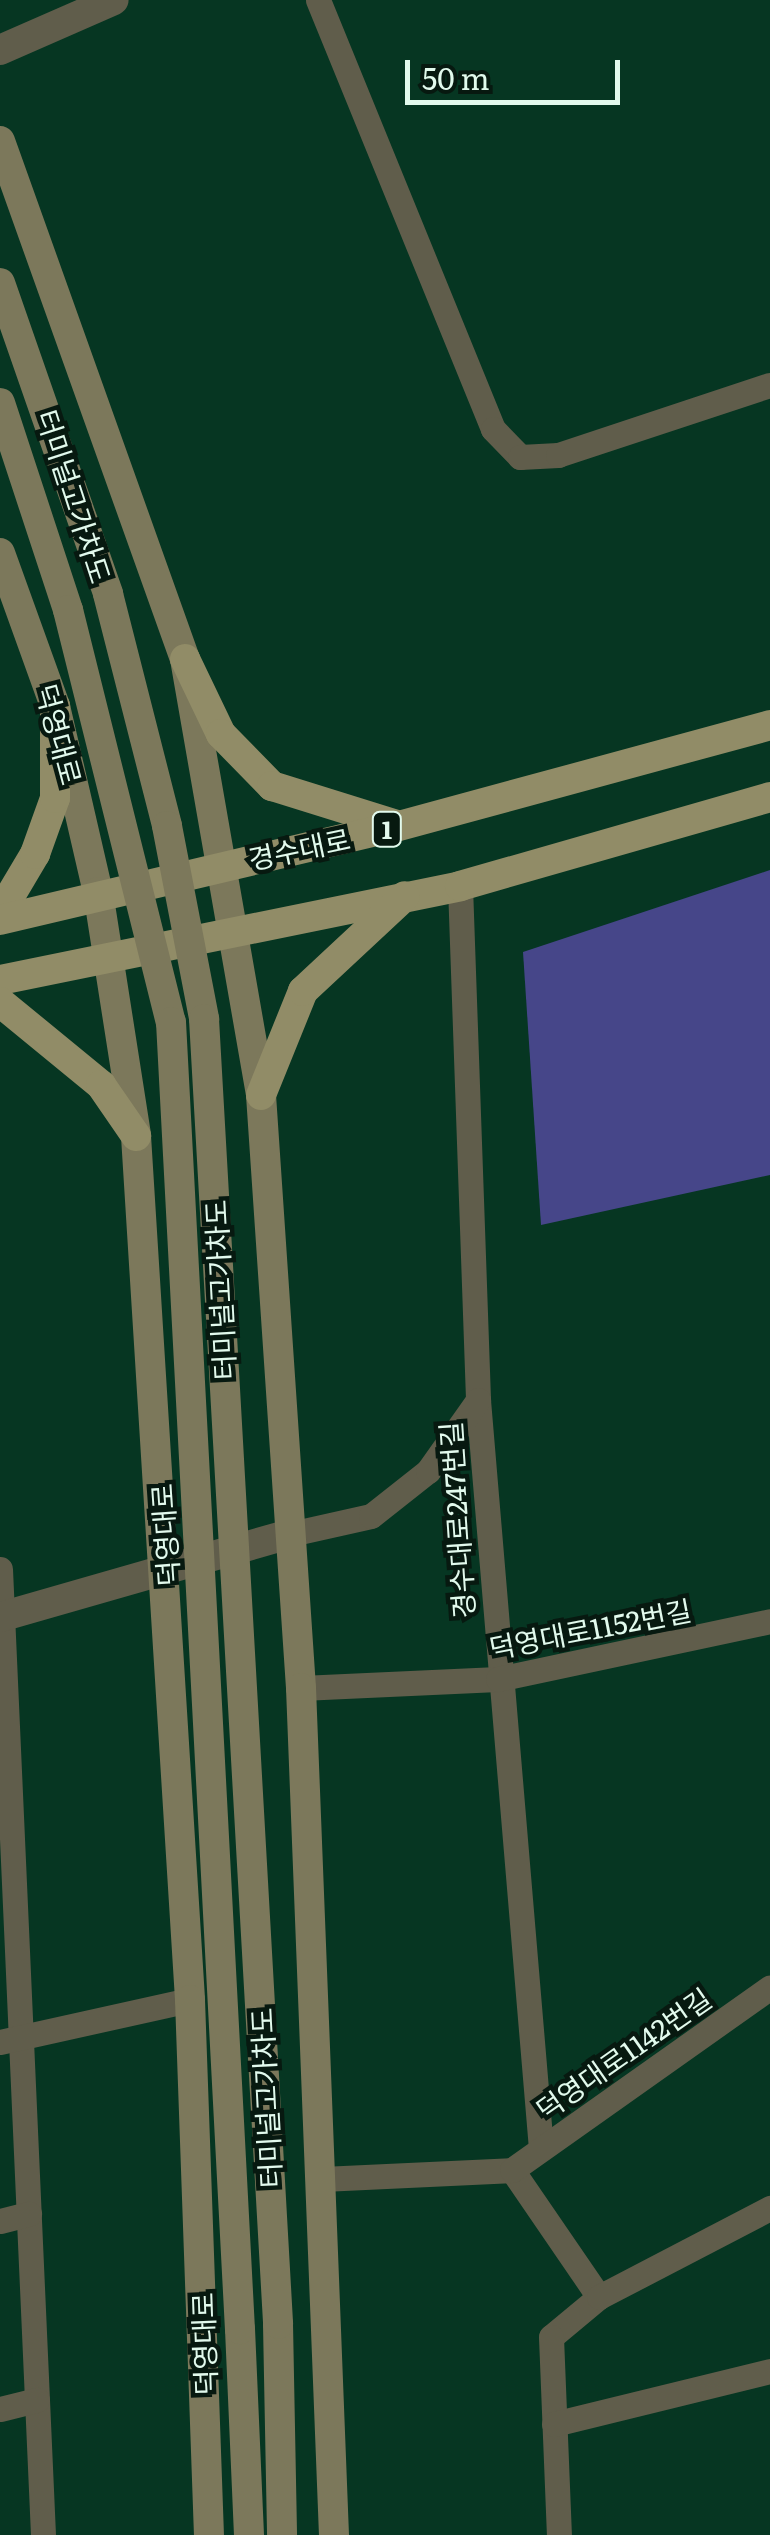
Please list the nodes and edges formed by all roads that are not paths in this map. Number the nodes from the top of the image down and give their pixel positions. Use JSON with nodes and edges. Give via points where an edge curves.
{"nodes":[{"id":1,"x":114,"y":0,"type":"edge"},
{"id":2,"x":318,"y":0,"type":"edge"},
{"id":3,"x":0,"y":50,"type":"edge"},
{"id":4,"x":0,"y":141,"type":"edge"},
{"id":5,"x":0,"y":283,"type":"edge"},
{"id":6,"x":770,"y":385,"type":"edge"},
{"id":7,"x":0,"y":402,"type":"edge"},
{"id":8,"x":0,"y":552,"type":"edge"},
{"id":9,"x":185,"y":659,"type":"junction"},
{"id":10,"x":54,"y":706,"type":"junction"},
{"id":11,"x":770,"y":725,"type":"edge"},
{"id":12,"x":770,"y":797,"type":"edge"},
{"id":13,"x":400,"y":826,"type":"junction"},
{"id":14,"x":224,"y":864,"type":"junction"},
{"id":15,"x":460,"y":886,"type":"junction"},
{"id":16,"x":98,"y":892,"type":"junction"},
{"id":17,"x":405,"y":896,"type":"junction"},
{"id":18,"x":0,"y":917,"type":"edge"},
{"id":19,"x":236,"y":928,"type":"junction"},
{"id":20,"x":111,"y":956,"type":"junction"},
{"id":21,"x":0,"y":980,"type":"edge"},
{"id":22,"x":0,"y":1002,"type":"edge"},
{"id":23,"x":261,"y":1095,"type":"junction"},
{"id":24,"x":136,"y":1136,"type":"junction"},
{"id":25,"x":478,"y":1400,"type":"junction"},
{"id":26,"x":286,"y":1535,"type":"junction"},
{"id":27,"x":167,"y":1567,"type":"junction"},
{"id":28,"x":0,"y":1569,"type":"edge"},
{"id":29,"x":1,"y":1616,"type":"edge"},
{"id":30,"x":770,"y":1621,"type":"edge"},
{"id":31,"x":498,"y":1680,"type":"junction"},
{"id":32,"x":301,"y":1688,"type":"junction"},
{"id":33,"x":7,"y":1856,"type":"edge"},
{"id":34,"x":770,"y":1987,"type":"edge"},
{"id":35,"x":190,"y":2000,"type":"junction"},
{"id":36,"x":11,"y":2039,"type":"edge"},
{"id":37,"x":541,"y":2148,"type":"junction"},
{"id":38,"x":512,"y":2170,"type":"junction"},
{"id":39,"x":322,"y":2179,"type":"junction"},
{"id":40,"x":770,"y":2208,"type":"edge"},
{"id":41,"x":29,"y":2214,"type":"junction"},
{"id":42,"x":0,"y":2221,"type":"edge"},
{"id":43,"x":599,"y":2297,"type":"junction"},
{"id":44,"x":240,"y":2329,"type":"joint"},
{"id":45,"x":770,"y":2371,"type":"edge"},
{"id":46,"x":37,"y":2400,"type":"junction"},
{"id":47,"x":0,"y":2409,"type":"edge"},
{"id":48,"x":554,"y":2424,"type":"junction"},
{"id":49,"x":43,"y":2535,"type":"edge"},
{"id":50,"x":209,"y":2535,"type":"edge"},
{"id":51,"x":250,"y":2535,"type":"edge"},
{"id":52,"x":282,"y":2535,"type":"edge"},
{"id":53,"x":334,"y":2535,"type":"edge"},
{"id":54,"x":559,"y":2535,"type":"edge"}],
"edges":[{"from":1,"to":3,"type":"street"},
{"from":2,"to":6,"type":"street","via":[[492,428],[520,457],[558,455]]},
{"from":4,"to":9,"type":"main road"},
{"from":5,"to":52,"type":"main road","name":"터미널고가차도","bridge":true,"via":[[108,594],[167,826],[204,1018],[278,2324]]},
{"from":7,"to":44,"type":"main road","name":"터미널고가차도","bridge":true,"via":[[68,610],[171,1022]]},
{"from":8,"to":10,"type":"main road","name":"덕영대로"},
{"from":9,"to":13,"type":"main road","via":[[222,734],[272,786]]},
{"from":9,"to":14,"type":"main road"},
{"from":10,"to":16,"type":"main road","name":"덕영대로"},
{"from":10,"to":18,"type":"main road","via":[[55,798],[36,854]]},
{"from":11,"to":13,"type":"main road","name":"경수대로","number":"1"},
{"from":12,"to":15,"type":"main road"},
{"from":13,"to":14,"type":"main road","name":"경수대로","number":"1"},
{"from":14,"to":16,"type":"main road","name":"경수대로","number":"1"},
{"from":14,"to":19,"type":"main road"},
{"from":15,"to":17,"type":"main road"},
{"from":15,"to":25,"type":"street","name":"경수대로247번길"},
{"from":16,"to":18,"type":"main road","name":"경수대로","number":"1"},
{"from":16,"to":20,"type":"main road","name":"덕영대로"},
{"from":17,"to":19,"type":"main road"},
{"from":17,"to":23,"type":"main road","via":[[303,991]]},
{"from":19,"to":20,"type":"main road"},
{"from":19,"to":23,"type":"main road"},
{"from":20,"to":21,"type":"main road"},
{"from":20,"to":24,"type":"main road","name":"덕영대로"},
{"from":22,"to":24,"type":"main road","via":[[102,1085]]},
{"from":23,"to":26,"type":"main road"},
{"from":24,"to":27,"type":"main road","name":"덕영대로"},
{"from":25,"to":26,"type":"street","via":[[428,1471],[371,1516]]},
{"from":25,"to":31,"type":"street","name":"경수대로247번길"},
{"from":26,"to":27,"type":"street"},
{"from":26,"to":32,"type":"main road"},
{"from":27,"to":29,"type":"street"},
{"from":27,"to":35,"type":"main road","name":"덕영대로"},
{"from":28,"to":29,"type":"street"},
{"from":29,"to":33,"type":"street"},
{"from":30,"to":31,"type":"street","name":"덕영대로1152번길"},
{"from":31,"to":32,"type":"street","name":"덕영대로1152번길"},
{"from":31,"to":37,"type":"street","name":"경수대로247번길"},
{"from":32,"to":39,"type":"main road"},
{"from":33,"to":36,"type":"street"},
{"from":34,"to":37,"type":"street","name":"덕영대로1142번길"},
{"from":35,"to":36,"type":"street"},
{"from":35,"to":50,"type":"main road","name":"덕영대로"},
{"from":36,"to":41,"type":"street"},
{"from":37,"to":38,"type":"street","name":"덕영대로1142번길"},
{"from":38,"to":39,"type":"street"},
{"from":38,"to":43,"type":"street"},
{"from":39,"to":53,"type":"main road"},
{"from":40,"to":43,"type":"street"},
{"from":41,"to":42,"type":"street"},
{"from":41,"to":46,"type":"street"},
{"from":43,"to":48,"type":"street","via":[[551,2337]]},
{"from":44,"to":51,"type":"main road","name":"덕영대로"},
{"from":45,"to":48,"type":"street"},
{"from":46,"to":47,"type":"street"},
{"from":46,"to":49,"type":"street"},
{"from":48,"to":54,"type":"street"}]}
